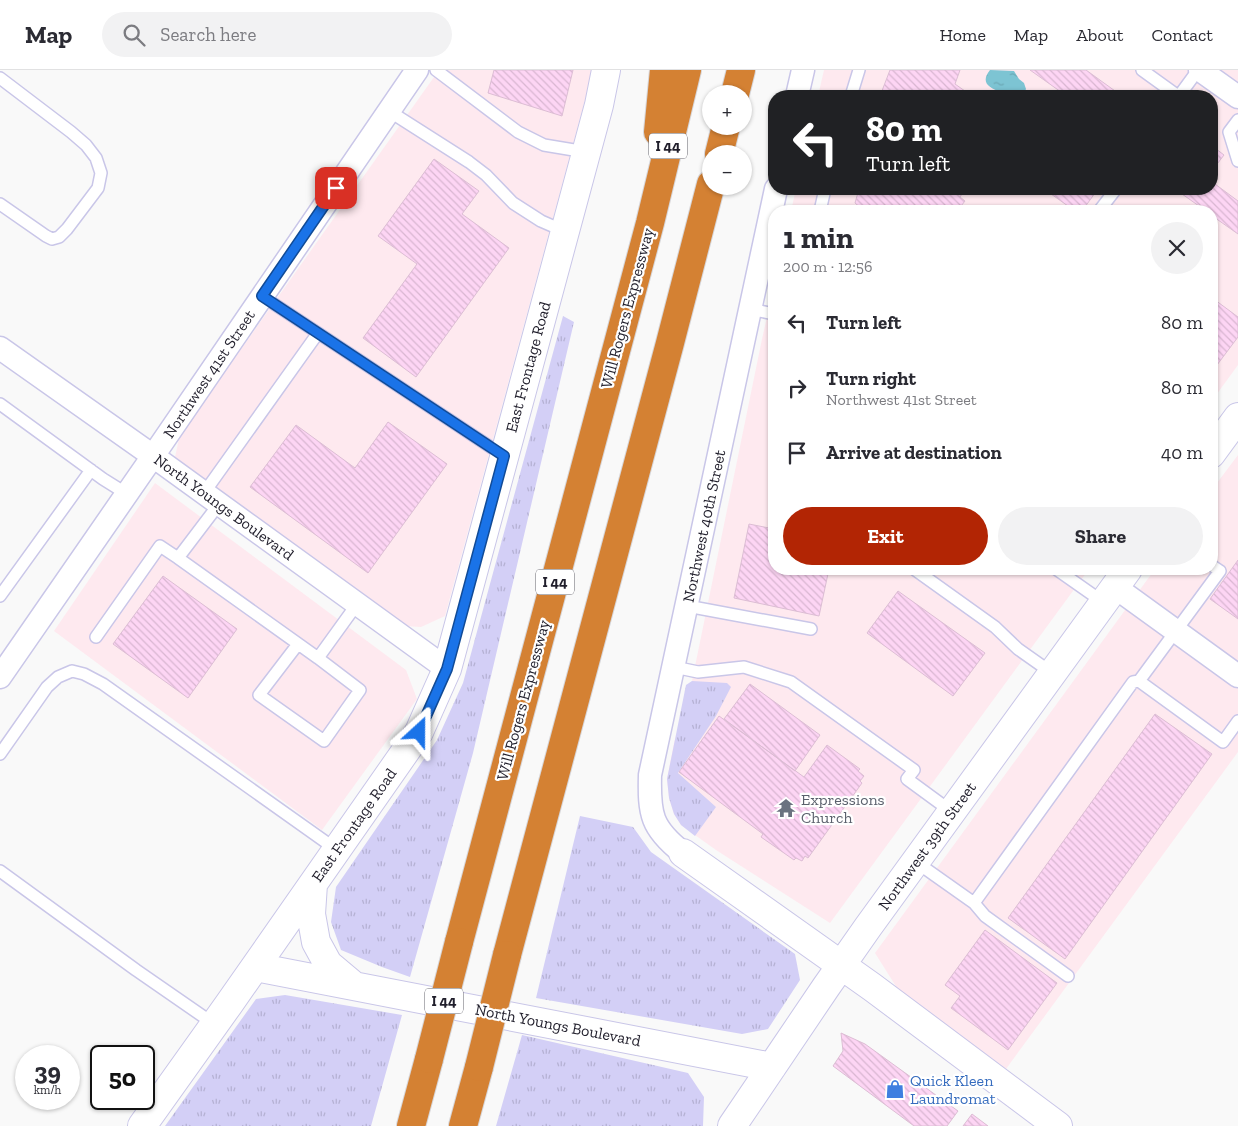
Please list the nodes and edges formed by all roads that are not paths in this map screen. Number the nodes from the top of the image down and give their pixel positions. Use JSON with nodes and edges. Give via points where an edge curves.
{"nodes":[{"id":1,"x":417,"y":70,"type":"edge"},
{"id":2,"x":436,"y":70,"type":"edge"},
{"id":3,"x":606,"y":70,"type":"edge"},
{"id":4,"x":664,"y":70,"type":"edge"},
{"id":5,"x":687,"y":70,"type":"edge"},
{"id":6,"x":741,"y":70,"type":"edge"},
{"id":7,"x":803,"y":70,"type":"edge"},
{"id":8,"x":859,"y":70,"type":"edge"},
{"id":9,"x":1142,"y":70,"type":"edge"},
{"id":10,"x":1199,"y":70,"type":"edge"},
{"id":11,"x":0,"y":78,"type":"edge"},
{"id":12,"x":737,"y":85,"type":"edge"},
{"id":13,"x":798,"y":90,"type":"edge"},
{"id":14,"x":853,"y":90,"type":"edge"},
{"id":15,"x":1170,"y":90,"type":"edge"},
{"id":16,"x":1184,"y":90,"type":"edge"},
{"id":17,"x":1238,"y":97,"type":"edge"},
{"id":18,"x":389,"y":111,"type":"junction"},
{"id":19,"x":1238,"y":120,"type":"edge"},
{"id":20,"x":586,"y":152,"type":"junction"},
{"id":21,"x":1238,"y":161,"type":"edge"},
{"id":22,"x":708,"y":195,"type":"edge"},
{"id":23,"x":1111,"y":195,"type":"edge"},
{"id":24,"x":0,"y":204,"type":"edge"},
{"id":25,"x":1104,"y":205,"type":"edge"},
{"id":26,"x":650,"y":223,"type":"junction"},
{"id":27,"x":768,"y":226,"type":"edge"},
{"id":28,"x":564,"y":231,"type":"junction"},
{"id":29,"x":262,"y":296,"type":"junction"},
{"id":30,"x":750,"y":309,"type":"junction"},
{"id":31,"x":768,"y":313,"type":"edge"},
{"id":32,"x":318,"y":333,"type":"junction"},
{"id":33,"x":0,"y":348,"type":"edge"},
{"id":34,"x":0,"y":404,"type":"edge"},
{"id":35,"x":1238,"y":417,"type":"edge"},
{"id":36,"x":1218,"y":444,"type":"edge"},
{"id":37,"x":153,"y":456,"type":"junction"},
{"id":38,"x":504,"y":456,"type":"junction"},
{"id":39,"x":91,"y":470,"type":"junction"},
{"id":40,"x":127,"y":494,"type":"junction"},
{"id":41,"x":212,"y":498,"type":"junction"},
{"id":42,"x":178,"y":558,"type":"junction"},
{"id":43,"x":922,"y":575,"type":"edge"},
{"id":44,"x":1077,"y":575,"type":"edge"},
{"id":45,"x":1217,"y":575,"type":"edge"},
{"id":46,"x":1115,"y":586,"type":"edge"},
{"id":47,"x":0,"y":596,"type":"edge"},
{"id":48,"x":357,"y":604,"type":"junction"},
{"id":49,"x":688,"y":606,"type":"junction"},
{"id":50,"x":811,"y":628,"type":"dead end"},
{"id":51,"x":1176,"y":631,"type":"junction"},
{"id":52,"x":96,"y":637,"type":"dead end"},
{"id":53,"x":298,"y":644,"type":"junction"},
{"id":54,"x":318,"y":658,"type":"junction"},
{"id":55,"x":674,"y":667,"type":"junction"},
{"id":56,"x":447,"y":669,"type":"junction"},
{"id":57,"x":1052,"y":673,"type":"junction"},
{"id":58,"x":1238,"y":676,"type":"edge"},
{"id":59,"x":0,"y":677,"type":"edge"},
{"id":60,"x":1139,"y":681,"type":"junction"},
{"id":61,"x":1238,"y":721,"type":"edge"},
{"id":62,"x":0,"y":754,"type":"edge"},
{"id":63,"x":952,"y":812,"type":"junction"},
{"id":64,"x":337,"y":850,"type":"junction"},
{"id":65,"x":683,"y":853,"type":"joint"},
{"id":66,"x":916,"y":861,"type":"junction"},
{"id":67,"x":0,"y":871,"type":"edge"},
{"id":68,"x":314,"y":884,"type":"junction"},
{"id":69,"x":974,"y":903,"type":"junction"},
{"id":70,"x":841,"y":965,"type":"junction"},
{"id":71,"x":255,"y":967,"type":"junction"},
{"id":72,"x":1068,"y":976,"type":"dead end"},
{"id":73,"x":355,"y":986,"type":"junction"},
{"id":74,"x":214,"y":1024,"type":"junction"},
{"id":75,"x":772,"y":1067,"type":"junction"},
{"id":76,"x":142,"y":1126,"type":"edge"},
{"id":77,"x":411,"y":1126,"type":"edge"},
{"id":78,"x":463,"y":1126,"type":"edge"},
{"id":79,"x":732,"y":1126,"type":"edge"},
{"id":80,"x":1058,"y":1126,"type":"edge"}],
"edges":[{"from":1,"to":18,"type":"street","name":"Northwest 41st Street"},
{"from":2,"to":20,"type":"lane","via":[[518,132],[544,145]]},
{"from":3,"to":20,"type":"main road","name":"East Frontage Road"},
{"from":4,"to":26,"type":"highway"},
{"from":5,"to":26,"type":"highway","name":"Will Rogers Expressway","number":"I 44"},
{"from":6,"to":12,"type":"highway"},
{"from":7,"to":13,"type":"street"},
{"from":8,"to":14,"type":"lane"},
{"from":9,"to":15,"type":"lane"},
{"from":10,"to":16,"type":"lane"},
{"from":10,"to":17,"type":"street"},
{"from":11,"to":24,"type":"lane","via":[[86,144],[101,173],[98,188],[59,237],[52,239],[46,236]]},
{"from":18,"to":28,"type":"lane","via":[[469,162],[513,203]]},
{"from":18,"to":29,"type":"street","name":"Northwest 41st Street"},
{"from":19,"to":21,"type":"lane","via":[[1229,132]]},
{"from":20,"to":28,"type":"main road","name":"East Frontage Road"},
{"from":22,"to":78,"type":"highway","bridge":true},
{"from":23,"to":25,"type":"lane"},
{"from":26,"to":77,"type":"highway","name":"Will Rogers Expressway","number":"I 44","bridge":true},
{"from":27,"to":30,"type":"street","name":"Northwest 40th Street"},
{"from":28,"to":38,"type":"main road","name":"East Frontage Road"},
{"from":29,"to":32,"type":"lane"},
{"from":29,"to":37,"type":"street","name":"Northwest 41st Street"},
{"from":30,"to":31,"type":"lane"},
{"from":30,"to":49,"type":"street","name":"Northwest 40th Street"},
{"from":32,"to":38,"type":"lane"},
{"from":32,"to":41,"type":"lane"},
{"from":33,"to":37,"type":"street","name":"North Youngs Boulevard"},
{"from":34,"to":39,"type":"lane"},
{"from":35,"to":36,"type":"main road"},
{"from":37,"to":40,"type":"street","name":"Northwest 41st Street"},
{"from":37,"to":41,"type":"street","name":"North Youngs Boulevard"},
{"from":38,"to":56,"type":"main road","name":"East Frontage Road"},
{"from":39,"to":40,"type":"lane"},
{"from":39,"to":47,"type":"lane"},
{"from":40,"to":59,"type":"street","name":"Northwest 41st Street"},
{"from":41,"to":42,"type":"lane"},
{"from":41,"to":48,"type":"street","name":"North Youngs Boulevard"},
{"from":42,"to":52,"type":"lane","via":[[160,546]]},
{"from":42,"to":53,"type":"lane"},
{"from":43,"to":57,"type":"lane"},
{"from":44,"to":46,"type":"lane"},
{"from":45,"to":51,"type":"lane"},
{"from":46,"to":51,"type":"street"},
{"from":46,"to":57,"type":"main road","name":"Northwest 39th Street"},
{"from":48,"to":54,"type":"lane"},
{"from":48,"to":56,"type":"street","name":"North Youngs Boulevard"},
{"from":49,"to":50,"type":"lane"},
{"from":49,"to":55,"type":"street","name":"Northwest 40th Street"},
{"from":51,"to":58,"type":"street"},
{"from":51,"to":60,"type":"lane"},
{"from":53,"to":54,"type":"lane"},
{"from":53,"to":54,"type":"lane","via":[[259,695],[324,741],[360,690]]},
{"from":55,"to":63,"type":"lane","via":[[698,672],[744,666],[791,682],[914,770],[907,780]]},
{"from":55,"to":65,"type":"street","name":"Northwest 40th Street","via":[[650,776],[650,797],[659,830]]},
{"from":56,"to":64,"type":"main road","name":"East Frontage Road","via":[[419,732]]},
{"from":57,"to":63,"type":"main road","name":"Northwest 39th Street"},
{"from":60,"to":61,"type":"lane","via":[[1223,742]]},
{"from":60,"to":69,"type":"lane","via":[[1133,682]]},
{"from":62,"to":64,"type":"lane","via":[[47,687],[72,671],[84,674]]},
{"from":63,"to":66,"type":"main road","name":"Northwest 39th Street"},
{"from":64,"to":68,"type":"main road","name":"East Frontage Road"},
{"from":65,"to":70,"type":"main road"},
{"from":66,"to":69,"type":"lane"},
{"from":66,"to":70,"type":"main road","name":"Northwest 39th Street"},
{"from":67,"to":74,"type":"lane"},
{"from":68,"to":71,"type":"main road","name":"East Frontage Road"},
{"from":68,"to":73,"type":"main road","via":[[310,914],[316,942],[328,964]]},
{"from":69,"to":72,"type":"lane","via":[[985,916]]},
{"from":70,"to":75,"type":"main road","name":"Northwest 39th Street"},
{"from":70,"to":80,"type":"main road"},
{"from":71,"to":73,"type":"main road","name":"North Youngs Boulevard"},
{"from":71,"to":74,"type":"main road"},
{"from":73,"to":75,"type":"main road","name":"North Youngs Boulevard"},
{"from":74,"to":76,"type":"main road"},
{"from":75,"to":79,"type":"main road","name":"Northwest 39th Street"}]}
